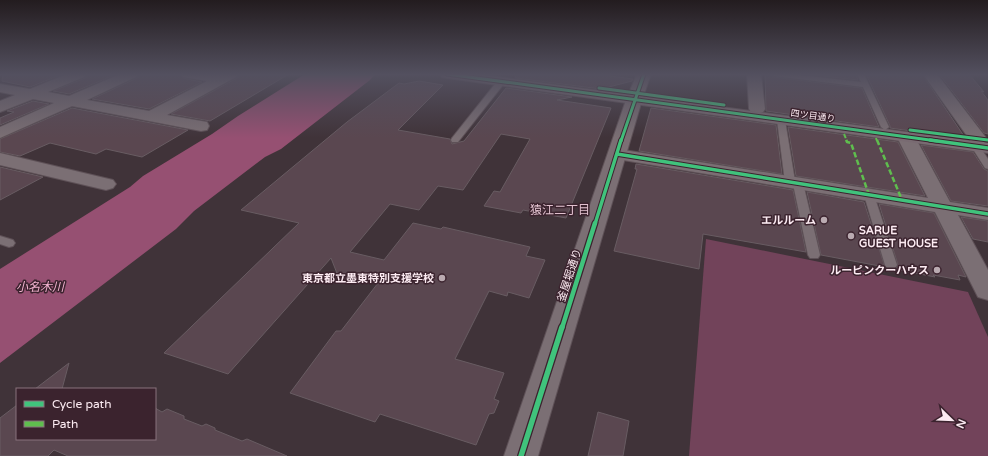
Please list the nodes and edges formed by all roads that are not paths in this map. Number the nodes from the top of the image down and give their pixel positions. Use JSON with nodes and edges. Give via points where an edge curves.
{"nodes":[{"id":1,"x":29,"y":95,"type":"edge"},
{"id":2,"x":39,"y":95,"type":"edge"},
{"id":3,"x":82,"y":95,"type":"edge"},
{"id":4,"x":191,"y":95,"type":"edge"},
{"id":5,"x":490,"y":95,"type":"edge"},
{"id":6,"x":630,"y":95,"type":"edge"},
{"id":7,"x":755,"y":95,"type":"edge"},
{"id":8,"x":871,"y":95,"type":"edge"},
{"id":9,"x":946,"y":95,"type":"edge"},
{"id":10,"x":636,"y":96,"type":"junction"},
{"id":11,"x":69,"y":101,"type":"junction"},
{"id":12,"x":0,"y":107,"type":"edge"},
{"id":13,"x":756,"y":109,"type":"junction"},
{"id":14,"x":151,"y":117,"type":"junction"},
{"id":15,"x":780,"y":120,"type":"junction"},
{"id":16,"x":201,"y":126,"type":"dead end"},
{"id":17,"x":885,"y":127,"type":"junction"},
{"id":18,"x":0,"y":132,"type":"edge"},
{"id":19,"x":906,"y":137,"type":"junction"},
{"id":20,"x":455,"y":140,"type":"dead end"},
{"id":21,"x":982,"y":144,"type":"edge"},
{"id":22,"x":617,"y":154,"type":"junction"},
{"id":23,"x":0,"y":158,"type":"edge"},
{"id":24,"x":988,"y":166,"type":"edge"},
{"id":25,"x":794,"y":182,"type":"junction"},
{"id":26,"x":106,"y":184,"type":"dead end"},
{"id":27,"x":869,"y":195,"type":"junction"},
{"id":28,"x":943,"y":207,"type":"junction"},
{"id":29,"x":988,"y":214,"type":"edge"},
{"id":30,"x":814,"y":255,"type":"dead end"},
{"id":31,"x":891,"y":265,"type":"dead end"},
{"id":32,"x":987,"y":291,"type":"edge"},
{"id":33,"x":522,"y":456,"type":"edge"}],
"edges":[{"from":1,"to":12,"type":"street"},
{"from":2,"to":11,"type":"street"},
{"from":3,"to":11,"type":"street"},
{"from":4,"to":14,"type":"street"},
{"from":5,"to":20,"type":"lane"},
{"from":6,"to":10,"type":"main road","name":"四ツ目通り"},
{"from":7,"to":13,"type":"street"},
{"from":8,"to":17,"type":"lane"},
{"from":9,"to":21,"type":"street"},
{"from":10,"to":13,"type":"main road","name":"四ツ目通り"},
{"from":10,"to":15,"type":"main road","name":"四ツ目通り"},
{"from":10,"to":22,"type":"street","name":"釜屋堀通り"},
{"from":11,"to":14,"type":"street"},
{"from":11,"to":18,"type":"street"},
{"from":13,"to":17,"type":"main road","name":"四ツ目通り"},
{"from":14,"to":16,"type":"street"},
{"from":15,"to":19,"type":"main road","name":"四ツ目通り"},
{"from":15,"to":25,"type":"lane"},
{"from":17,"to":21,"type":"main road","name":"四ツ目通り"},
{"from":19,"to":21,"type":"main road","name":"四ツ目通り"},
{"from":19,"to":28,"type":"street"},
{"from":21,"to":24,"type":"lane"},
{"from":22,"to":25,"type":"street"},
{"from":22,"to":33,"type":"street","name":"釜屋堀通り"},
{"from":23,"to":26,"type":"street"},
{"from":25,"to":27,"type":"street"},
{"from":25,"to":30,"type":"lane"},
{"from":27,"to":28,"type":"street"},
{"from":27,"to":31,"type":"lane"},
{"from":28,"to":29,"type":"street"},
{"from":28,"to":32,"type":"street"}]}
